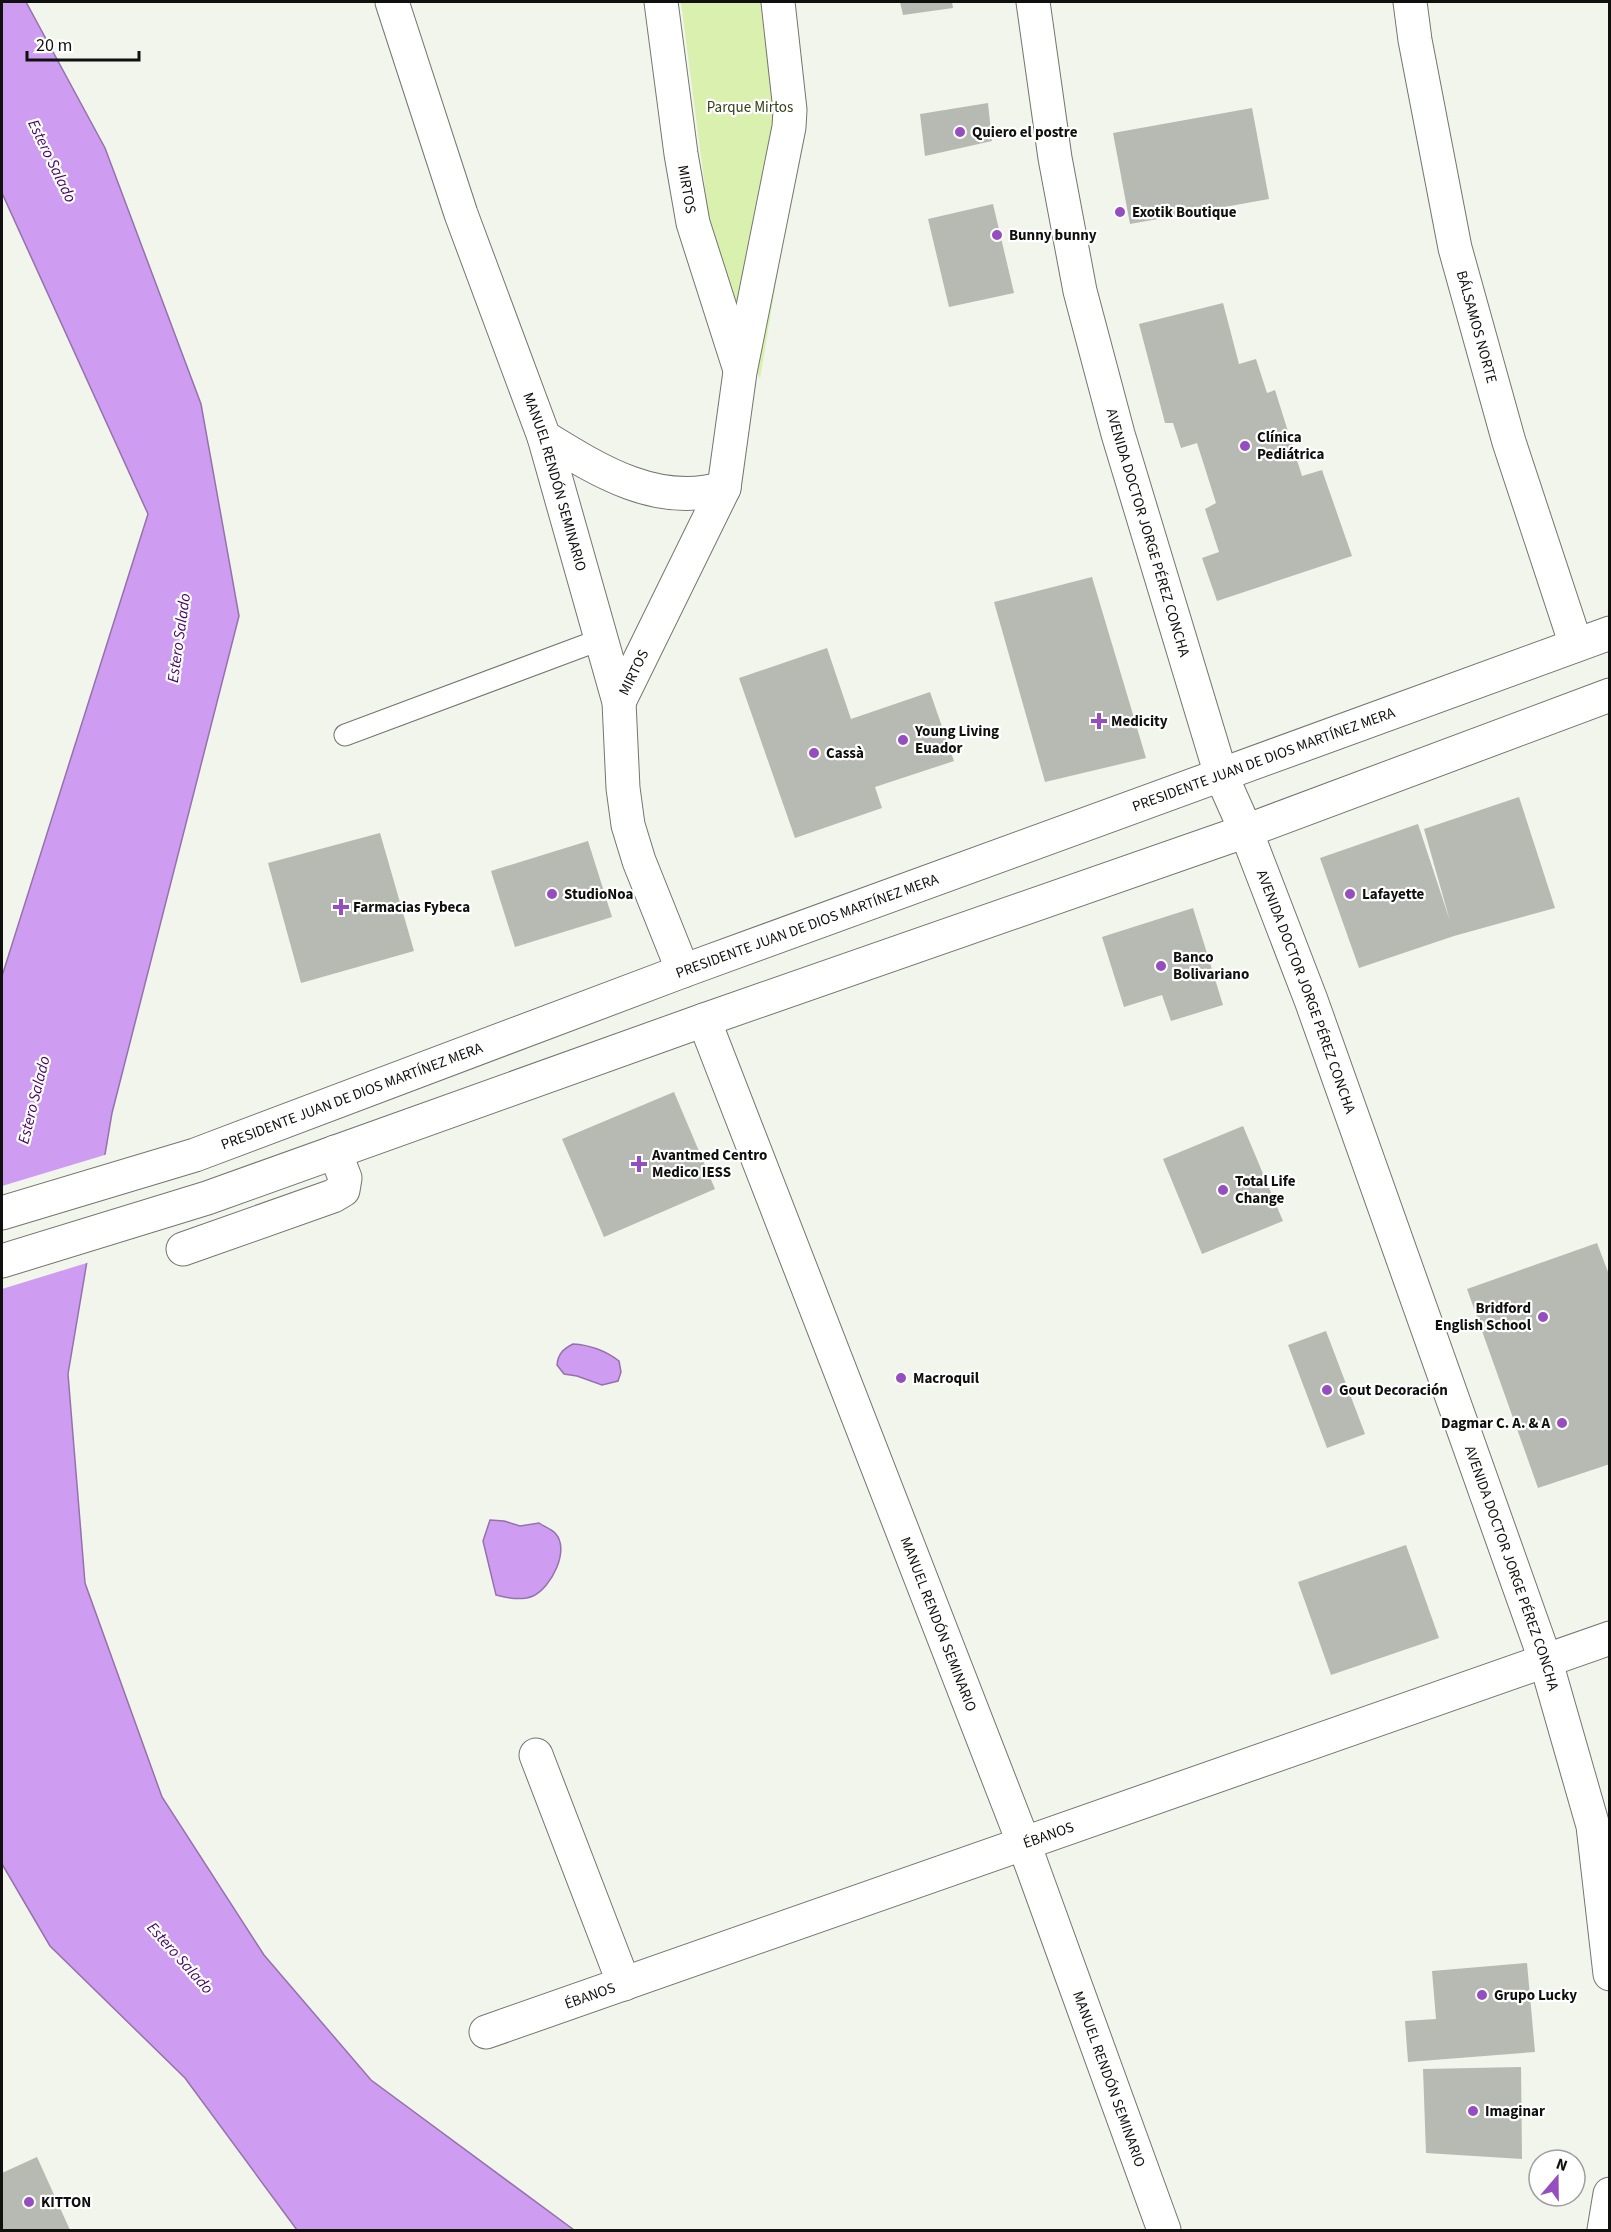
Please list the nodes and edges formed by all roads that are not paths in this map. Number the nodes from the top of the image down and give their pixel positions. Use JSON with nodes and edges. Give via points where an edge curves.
{"nodes":[{"id":1,"x":392,"y":2,"type":"edge"},
{"id":2,"x":661,"y":2,"type":"edge"},
{"id":3,"x":778,"y":2,"type":"edge"},
{"id":4,"x":1034,"y":2,"type":"edge"},
{"id":5,"x":1410,"y":2,"type":"edge"},
{"id":6,"x":740,"y":372,"type":"junction"},
{"id":7,"x":544,"y":437,"type":"junction"},
{"id":8,"x":724,"y":488,"type":"junction"},
{"id":9,"x":1610,"y":633,"type":"edge"},
{"id":10,"x":602,"y":639,"type":"junction"},
{"id":11,"x":1576,"y":645,"type":"junction"},
{"id":12,"x":1610,"y":695,"type":"edge"},
{"id":13,"x":619,"y":702,"type":"junction"},
{"id":14,"x":345,"y":735,"type":"dead end"},
{"id":15,"x":1221,"y":775,"type":"junction"},
{"id":16,"x":1246,"y":831,"type":"junction"},
{"id":17,"x":683,"y":971,"type":"junction"},
{"id":18,"x":704,"y":1020,"type":"junction"},
{"id":19,"x":335,"y":1152,"type":"junction"},
{"id":20,"x":2,"y":1213,"type":"edge"},
{"id":21,"x":183,"y":1249,"type":"dead end"},
{"id":22,"x":2,"y":1261,"type":"edge"},
{"id":23,"x":1610,"y":1638,"type":"edge"},
{"id":24,"x":1546,"y":1662,"type":"junction"},
{"id":25,"x":536,"y":1755,"type":"dead end"},
{"id":26,"x":1024,"y":1844,"type":"junction"},
{"id":27,"x":1610,"y":1974,"type":"edge"},
{"id":28,"x":624,"y":1984,"type":"junction"},
{"id":29,"x":486,"y":2032,"type":"dead end"},
{"id":30,"x":1610,"y":2194,"type":"edge"},
{"id":31,"x":1164,"y":2230,"type":"edge"},
{"id":32,"x":1604,"y":2230,"type":"edge"}],
"edges":[{"from":1,"to":7,"type":"street","name":"MANUEL RENDÓN SEMINARIO","via":[[461,214]]},
{"from":2,"to":6,"type":"street","name":"MIRTOS","via":[[693,223]]},
{"from":3,"to":6,"type":"street","name":"MIRTOS","via":[[789,127]]},
{"from":4,"to":15,"type":"street","name":"AVENIDA DOCTOR JORGE PÉREZ CONCHA","via":[[1055,158],[1080,291],[1118,434]]},
{"from":5,"to":11,"type":"street","name":"BÁLSAMOS NORTE","via":[[1455,248],[1509,442]]},
{"from":6,"to":8,"type":"street","name":"MIRTOS"},
{"from":7,"to":8,"type":"street","via":[[591,466],[632,484],[681,494]]},
{"from":7,"to":10,"type":"street","name":"MANUEL RENDÓN SEMINARIO"},
{"from":8,"to":13,"type":"street","name":"MIRTOS"},
{"from":9,"to":11,"type":"street","name":"PRESIDENTE JUAN DE DIOS MARTÍNEZ MERA"},
{"from":10,"to":13,"type":"street","name":"MANUEL RENDÓN SEMINARIO"},
{"from":10,"to":14,"type":"lane"},
{"from":11,"to":15,"type":"street","name":"PRESIDENTE JUAN DE DIOS MARTÍNEZ MERA"},
{"from":12,"to":16,"type":"street"},
{"from":13,"to":17,"type":"street","name":"MANUEL RENDÓN SEMINARIO","via":[[628,825]]},
{"from":15,"to":16,"type":"street","name":"AVENIDA DOCTOR JORGE PÉREZ CONCHA"},
{"from":15,"to":17,"type":"street","name":"PRESIDENTE JUAN DE DIOS MARTÍNEZ MERA"},
{"from":16,"to":18,"type":"street"},
{"from":16,"to":24,"type":"street","name":"AVENIDA DOCTOR JORGE PÉREZ CONCHA","via":[[1311,1000]]},
{"from":17,"to":20,"type":"street","name":"PRESIDENTE JUAN DE DIOS MARTÍNEZ MERA","via":[[195,1155]]},
{"from":18,"to":19,"type":"street"},
{"from":18,"to":26,"type":"street","name":"MANUEL RENDÓN SEMINARIO"},
{"from":19,"to":21,"type":"street","via":[[345,1178],[343,1190]]},
{"from":19,"to":22,"type":"street","via":[[207,1198]]},
{"from":23,"to":24,"type":"street","name":"ÉBANOS"},
{"from":24,"to":26,"type":"street","name":"ÉBANOS"},
{"from":24,"to":27,"type":"street","name":"AVENIDA DOCTOR JORGE PÉREZ CONCHA","via":[[1593,1826]]},
{"from":25,"to":28,"type":"street"},
{"from":26,"to":28,"type":"street","name":"ÉBANOS"},
{"from":26,"to":31,"type":"street","name":"MANUEL RENDÓN SEMINARIO"},
{"from":28,"to":29,"type":"street","name":"ÉBANOS"},
{"from":30,"to":32,"type":"street"}]}
